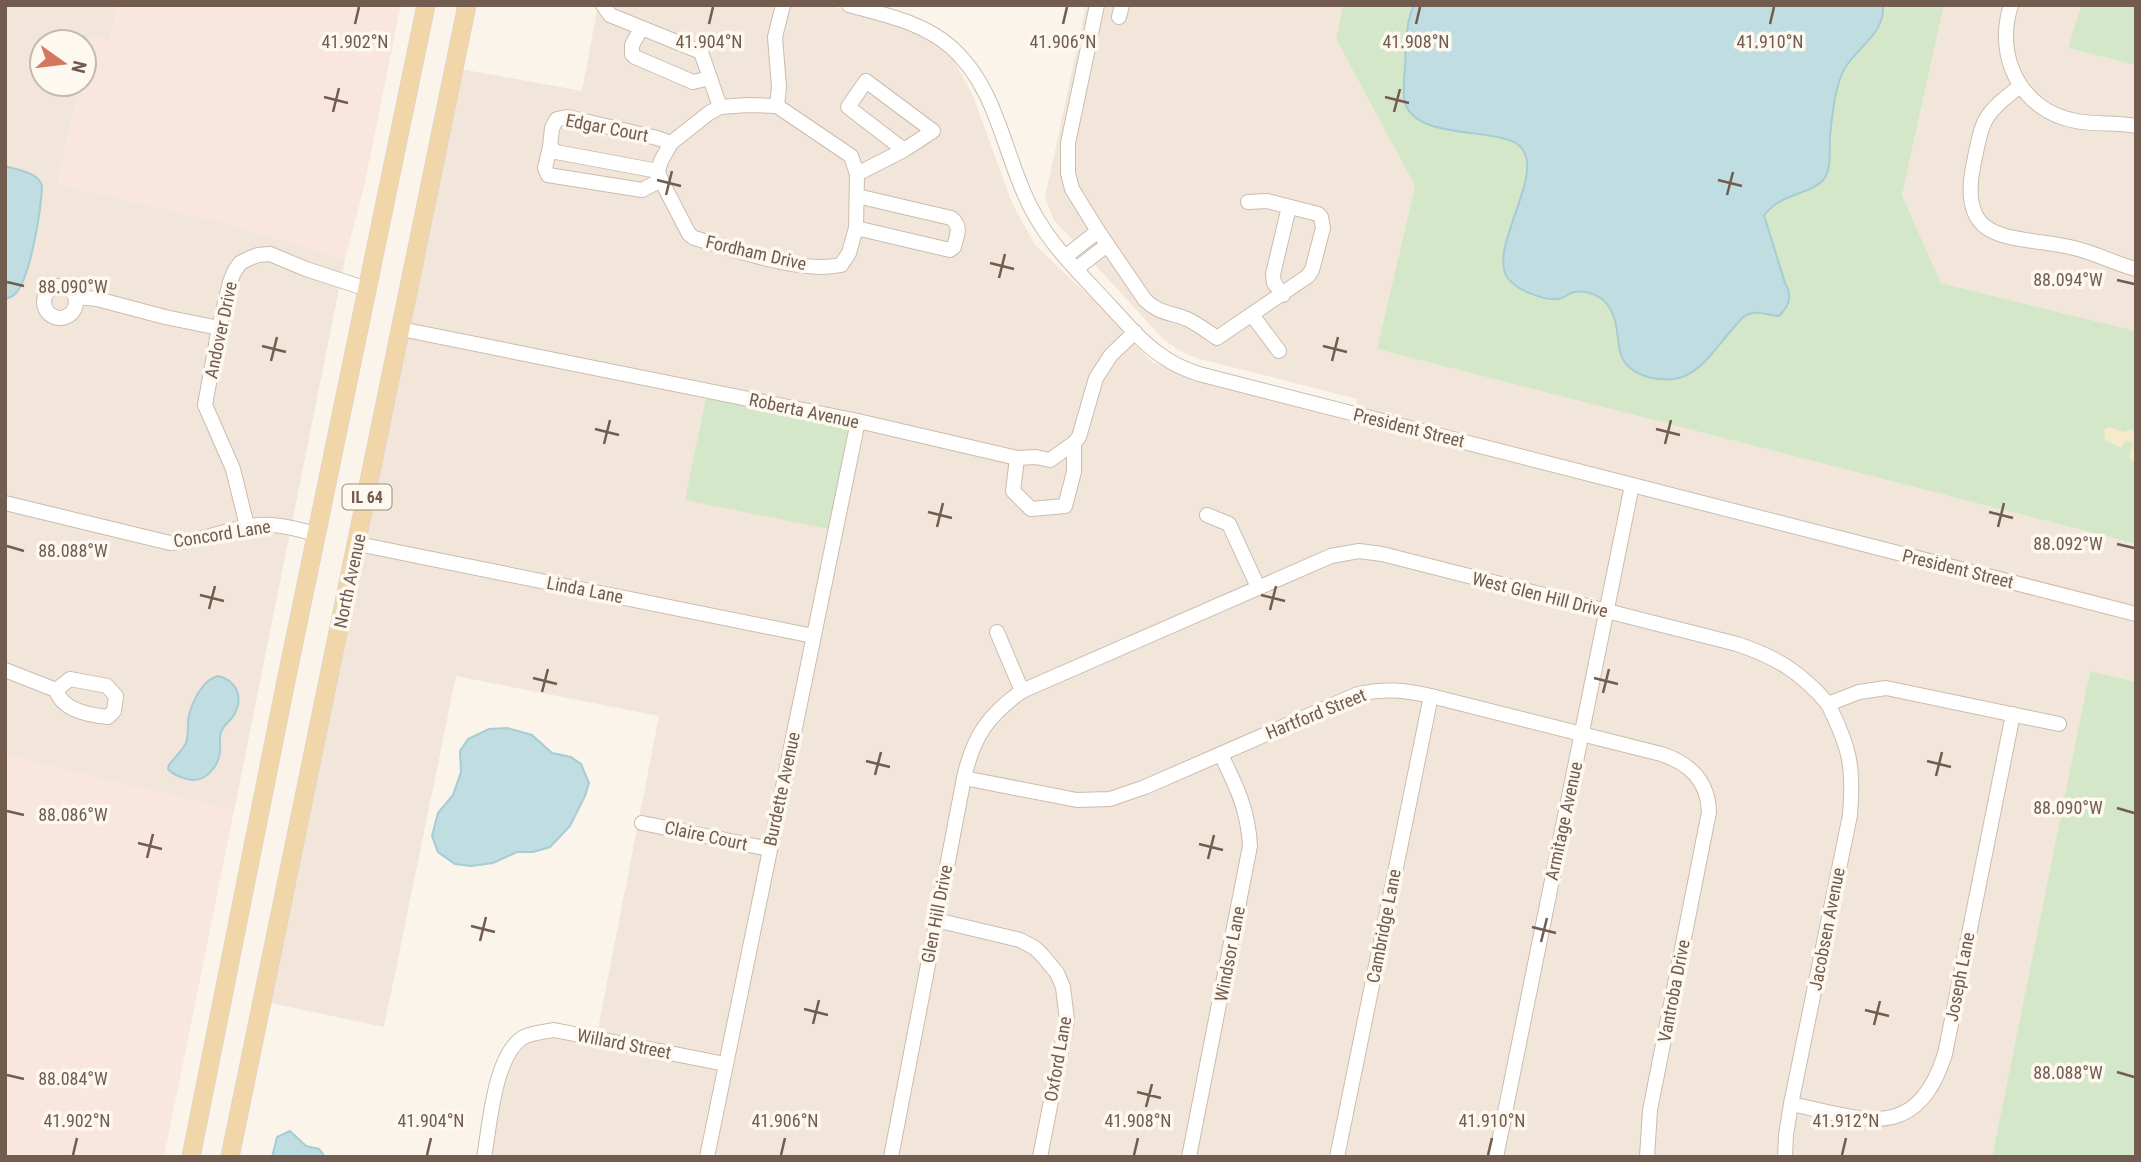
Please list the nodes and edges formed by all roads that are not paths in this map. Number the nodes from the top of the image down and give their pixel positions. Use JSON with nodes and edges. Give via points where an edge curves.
{"nodes":[{"id":1,"x":426,"y":5,"type":"edge"},
{"id":2,"x":467,"y":5,"type":"edge"},
{"id":3,"x":603,"y":5,"type":"edge"},
{"id":4,"x":783,"y":5,"type":"edge"},
{"id":5,"x":849,"y":5,"type":"edge"},
{"id":6,"x":1097,"y":5,"type":"edge"},
{"id":7,"x":2011,"y":5,"type":"edge"},
{"id":8,"x":641,"y":29,"type":"junction"},
{"id":9,"x":710,"y":78,"type":"junction"},
{"id":10,"x":2019,"y":87,"type":"junction"},
{"id":11,"x":777,"y":106,"type":"junction"},
{"id":12,"x":720,"y":107,"type":"junction"},
{"id":13,"x":2136,"y":127,"type":"edge"},
{"id":14,"x":671,"y":143,"type":"junction"},
{"id":15,"x":550,"y":147,"type":"junction"},
{"id":16,"x":904,"y":150,"type":"junction"},
{"id":17,"x":857,"y":174,"type":"junction"},
{"id":18,"x":659,"y":176,"type":"junction"},
{"id":19,"x":857,"y":196,"type":"junction"},
{"id":20,"x":1248,"y":202,"type":"dead end"},
{"id":21,"x":1289,"y":207,"type":"junction"},
{"id":22,"x":856,"y":228,"type":"junction"},
{"id":23,"x":1098,"y":231,"type":"junction"},
{"id":24,"x":1108,"y":245,"type":"junction"},
{"id":25,"x":1065,"y":257,"type":"junction"},
{"id":26,"x":1076,"y":269,"type":"junction"},
{"id":27,"x":2136,"y":270,"type":"edge"},
{"id":28,"x":367,"y":289,"type":"junction"},
{"id":29,"x":1283,"y":295,"type":"junction"},
{"id":30,"x":76,"y":297,"type":"dead end"},
{"id":31,"x":1252,"y":315,"type":"junction"},
{"id":32,"x":219,"y":328,"type":"junction"},
{"id":33,"x":401,"y":328,"type":"junction"},
{"id":34,"x":1135,"y":332,"type":"junction"},
{"id":35,"x":1279,"y":351,"type":"dead end"},
{"id":36,"x":858,"y":421,"type":"junction"},
{"id":37,"x":1074,"y":443,"type":"junction"},
{"id":38,"x":1017,"y":458,"type":"junction"},
{"id":39,"x":1632,"y":485,"type":"junction"},
{"id":40,"x":5,"y":503,"type":"edge"},
{"id":41,"x":1207,"y":515,"type":"dead end"},
{"id":42,"x":247,"y":526,"type":"junction"},
{"id":43,"x":316,"y":534,"type":"junction"},
{"id":44,"x":358,"y":544,"type":"junction"},
{"id":45,"x":1258,"y":587,"type":"junction"},
{"id":46,"x":1607,"y":612,"type":"junction"},
{"id":47,"x":2136,"y":614,"type":"edge"},
{"id":48,"x":997,"y":632,"type":"dead end"},
{"id":49,"x":813,"y":636,"type":"junction"},
{"id":50,"x":5,"y":670,"type":"edge"},
{"id":51,"x":55,"y":690,"type":"dead end"},
{"id":52,"x":1021,"y":691,"type":"junction"},
{"id":53,"x":1431,"y":696,"type":"junction"},
{"id":54,"x":1828,"y":704,"type":"junction"},
{"id":55,"x":2013,"y":714,"type":"junction"},
{"id":56,"x":2059,"y":724,"type":"dead end"},
{"id":57,"x":1582,"y":734,"type":"junction"},
{"id":58,"x":1221,"y":755,"type":"junction"},
{"id":59,"x":964,"y":778,"type":"junction"},
{"id":60,"x":642,"y":823,"type":"dead end"},
{"id":61,"x":1707,"y":827,"type":"joint"},
{"id":62,"x":769,"y":849,"type":"junction"},
{"id":63,"x":936,"y":920,"type":"junction"},
{"id":64,"x":725,"y":1064,"type":"junction"},
{"id":65,"x":1791,"y":1104,"type":"junction"},
{"id":66,"x":191,"y":1157,"type":"edge"},
{"id":67,"x":230,"y":1157,"type":"edge"},
{"id":68,"x":484,"y":1157,"type":"edge"},
{"id":69,"x":707,"y":1157,"type":"edge"},
{"id":70,"x":891,"y":1157,"type":"edge"},
{"id":71,"x":1040,"y":1157,"type":"edge"},
{"id":72,"x":1189,"y":1157,"type":"edge"},
{"id":73,"x":1337,"y":1157,"type":"edge"},
{"id":74,"x":1496,"y":1157,"type":"edge"},
{"id":75,"x":1647,"y":1157,"type":"edge"},
{"id":76,"x":1785,"y":1157,"type":"edge"}],
"edges":[{"from":1,"to":28,"type":"main road","number":"IL 64"},
{"from":2,"to":33,"type":"main road","name":"North Avenue","number":"IL 64"},
{"from":3,"to":8,"type":"street","via":[[610,15]]},
{"from":4,"to":11,"type":"street","via":[[775,37]]},
{"from":5,"to":25,"type":"street","name":"President Street","via":[[920,27],[961,56],[984,88],[1032,210]]},
{"from":6,"to":23,"type":"street","via":[[1066,158],[1072,188]]},
{"from":7,"to":10,"type":"street","via":[[2005,40]]},
{"from":8,"to":9,"type":"street","via":[[701,52]]},
{"from":8,"to":9,"type":"street","via":[[632,46],[635,57],[693,82]]},
{"from":9,"to":12,"type":"street"},
{"from":10,"to":13,"type":"street","via":[[2046,110],[2064,118]]},
{"from":10,"to":27,"type":"street","via":[[1995,106],[1983,123],[1969,183],[1978,218],[1991,231],[2008,238],[2077,248]]},
{"from":11,"to":12,"type":"street"},
{"from":11,"to":17,"type":"street","via":[[851,156]]},
{"from":12,"to":14,"type":"street"},
{"from":14,"to":15,"type":"street","name":"Edgar Court","via":[[567,117],[557,119]]},
{"from":14,"to":18,"type":"street"},
{"from":15,"to":18,"type":"street","name":"Edgar Court"},
{"from":15,"to":18,"type":"street","via":[[548,175],[642,190]]},
{"from":16,"to":16,"type":"street","via":[[933,131],[866,81],[848,107]]},
{"from":16,"to":17,"type":"street"},
{"from":17,"to":19,"type":"street","name":"Fordham Drive"},
{"from":18,"to":22,"type":"street","name":"Fordham Drive","via":[[689,234],[756,255],[827,268],[841,265]]},
{"from":19,"to":22,"type":"street","name":"Fordham Drive"},
{"from":19,"to":22,"type":"street","via":[[951,218],[959,227],[950,250]]},
{"from":20,"to":21,"type":"street"},
{"from":21,"to":29,"type":"street","via":[[1273,274]]},
{"from":21,"to":29,"type":"street","via":[[1318,214],[1324,222],[1312,270]]},
{"from":23,"to":24,"type":"street"},
{"from":23,"to":25,"type":"street"},
{"from":24,"to":26,"type":"street"},
{"from":24,"to":31,"type":"street","via":[[1145,300],[1161,312],[1188,320],[1217,338]]},
{"from":25,"to":26,"type":"street","name":"President Street"},
{"from":26,"to":34,"type":"street","name":"President Street"},
{"from":28,"to":32,"type":"street","name":"Andover Drive","via":[[270,254],[258,255],[240,263],[234,272]]},
{"from":28,"to":43,"type":"main road","number":"IL 64"},
{"from":29,"to":31,"type":"street"},
{"from":30,"to":32,"type":"street"},
{"from":31,"to":35,"type":"street"},
{"from":32,"to":42,"type":"street","name":"Andover Drive","via":[[205,405],[233,469]]},
{"from":33,"to":36,"type":"street","name":"Roberta Avenue"},
{"from":33,"to":44,"type":"main road","name":"North Avenue","number":"IL 64"},
{"from":34,"to":37,"type":"street","via":[[1096,378]]},
{"from":34,"to":39,"type":"street","name":"President Street","via":[[1165,359],[1199,374]]},
{"from":36,"to":38,"type":"street","name":"Roberta Avenue"},
{"from":36,"to":49,"type":"street","name":"Burdette Avenue"},
{"from":37,"to":38,"type":"street","name":"Roberta Avenue","via":[[1050,460]]},
{"from":37,"to":38,"type":"street","via":[[1074,472],[1065,506],[1031,509],[1013,491]]},
{"from":39,"to":46,"type":"street","name":"Armitage Avenue"},
{"from":39,"to":47,"type":"street","name":"President Street"},
{"from":40,"to":42,"type":"street","name":"Concord Lane","via":[[170,543],[197,541]]},
{"from":41,"to":45,"type":"street","via":[[1229,524]]},
{"from":42,"to":43,"type":"street","name":"Concord Lane","via":[[281,525]]},
{"from":43,"to":66,"type":"main road","number":"IL 64"},
{"from":44,"to":49,"type":"street","name":"Linda Lane"},
{"from":44,"to":67,"type":"main road","name":"North Avenue","number":"IL 64"},
{"from":45,"to":46,"type":"street","name":"West Glen Hill Drive","via":[[1331,555],[1369,552]]},
{"from":45,"to":52,"type":"street","name":"West Glen Hill Drive"},
{"from":46,"to":54,"type":"street","name":"West Glen Hill Drive","via":[[1772,657],[1802,677]]},
{"from":46,"to":57,"type":"street","name":"Armitage Avenue"},
{"from":48,"to":52,"type":"street"},
{"from":49,"to":62,"type":"street","name":"Burdette Avenue"},
{"from":50,"to":51,"type":"street"},
{"from":52,"to":59,"type":"street","name":"Glen Hill Drive","via":[[983,727]]},
{"from":53,"to":57,"type":"street","name":"Hartford Street"},
{"from":53,"to":58,"type":"street","name":"Hartford Street","via":[[1396,689],[1358,694]]},
{"from":53,"to":73,"type":"street","name":"Cambridge Lane"},
{"from":54,"to":55,"type":"street","via":[[1886,688]]},
{"from":54,"to":65,"type":"street","name":"Jacobsen Avenue","via":[[1848,750],[1851,802]]},
{"from":55,"to":56,"type":"street"},
{"from":55,"to":65,"type":"street","name":"Joseph Lane","via":[[1945,1054],[1931,1088],[1912,1109],[1887,1118],[1860,1118]]},
{"from":57,"to":61,"type":"street","name":"Hartford Street","via":[[1684,763],[1705,790]]},
{"from":57,"to":74,"type":"street","name":"Armitage Avenue"},
{"from":58,"to":59,"type":"street","name":"Hartford Street","via":[[1110,799],[1077,800]]},
{"from":58,"to":72,"type":"street","name":"Windsor Lane","via":[[1244,805],[1250,846]]},
{"from":59,"to":63,"type":"street","name":"Glen Hill Drive"},
{"from":60,"to":62,"type":"street","name":"Claire Court"},
{"from":61,"to":75,"type":"street","name":"Vantroba Drive","via":[[1652,1100]]},
{"from":62,"to":64,"type":"street","name":"Burdette Avenue"},
{"from":63,"to":70,"type":"street","name":"Glen Hill Drive"},
{"from":63,"to":71,"type":"street","name":"Oxford Lane","via":[[1020,940],[1043,956],[1063,987],[1067,1020]]},
{"from":64,"to":68,"type":"street","name":"Willard Street","via":[[554,1030],[531,1034],[512,1047],[501,1066]]},
{"from":64,"to":69,"type":"street","name":"Burdette Avenue"},
{"from":65,"to":76,"type":"street","name":"Jacobsen Avenue"}]}
